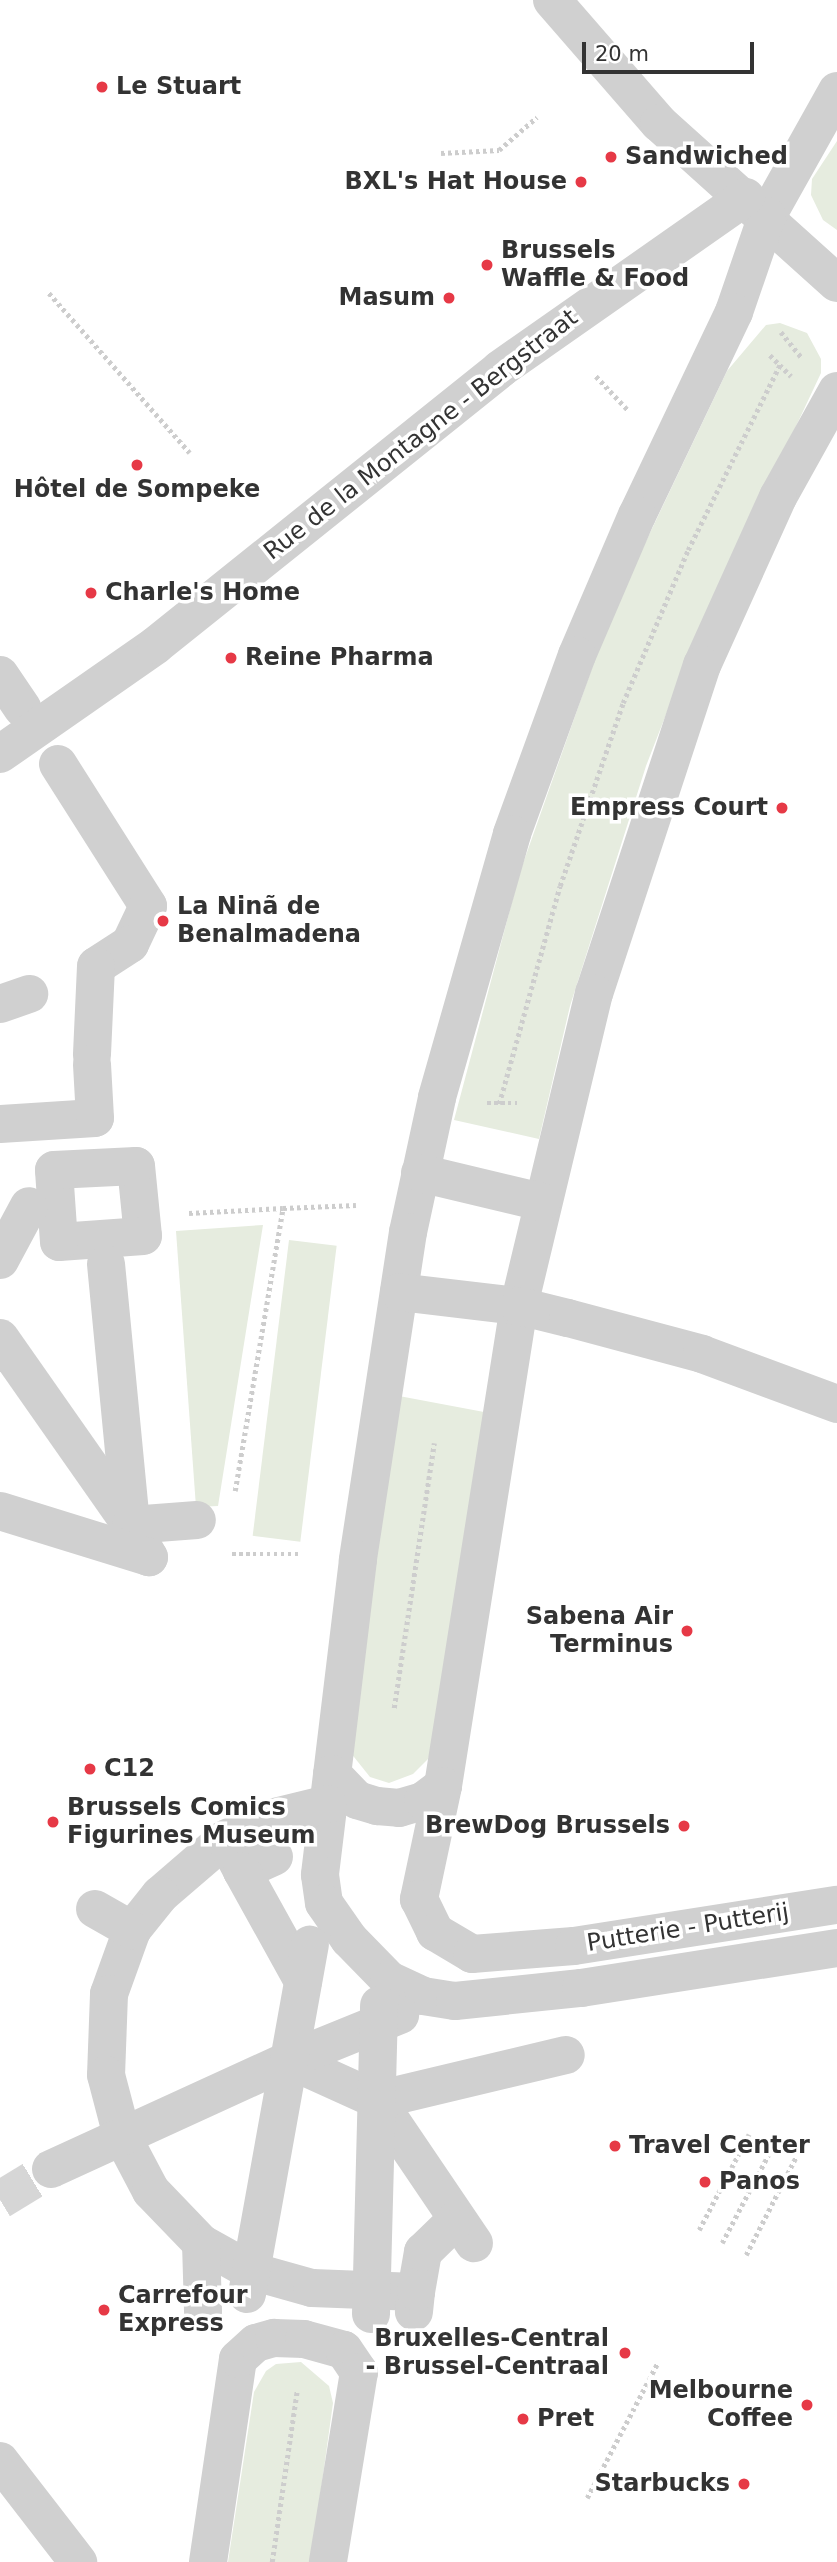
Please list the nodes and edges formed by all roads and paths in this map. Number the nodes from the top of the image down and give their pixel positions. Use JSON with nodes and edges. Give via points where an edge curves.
{"nodes":[{"id":1,"x":552,"y":0,"type":"edge"},
{"id":2,"x":837,"y":91,"type":"edge"},
{"id":3,"x":537,"y":117,"type":"dead end"},
{"id":4,"x":441,"y":153,"type":"dead end"},
{"id":5,"x":756,"y":207,"type":"junction"},
{"id":6,"x":837,"y":283,"type":"edge"},
{"id":7,"x":744,"y":289,"type":"junction"},
{"id":8,"x":48,"y":293,"type":"dead end"},
{"id":9,"x":763,"y":348,"type":"dead end"},
{"id":10,"x":780,"y":366,"type":"junction"},
{"id":11,"x":596,"y":376,"type":"dead end"},
{"id":12,"x":796,"y":381,"type":"dead end"},
{"id":13,"x":836,"y":394,"type":"edge"},
{"id":14,"x":629,"y":411,"type":"dead end"},
{"id":15,"x":190,"y":453,"type":"dead end"},
{"id":16,"x":0,"y":674,"type":"edge"},
{"id":17,"x":22,"y":708,"type":"dead end"},
{"id":18,"x":0,"y":754,"type":"edge"},
{"id":19,"x":58,"y":764,"type":"dead end"},
{"id":20,"x":472,"y":1101,"type":"dead end"},
{"id":21,"x":523,"y":1102,"type":"dead end"},
{"id":22,"x":499,"y":1104,"type":"junction"},
{"id":23,"x":1,"y":1127,"type":"edge"},
{"id":24,"x":96,"y":1145,"type":"junction"},
{"id":25,"x":420,"y":1173,"type":"junction"},
{"id":26,"x":542,"y":1202,"type":"junction"},
{"id":27,"x":356,"y":1205,"type":"dead end"},
{"id":28,"x":283,"y":1208,"type":"junction"},
{"id":29,"x":0,"y":1209,"type":"edge"},
{"id":30,"x":214,"y":1212,"type":"dead end"},
{"id":31,"x":105,"y":1252,"type":"junction"},
{"id":32,"x":0,"y":1260,"type":"edge"},
{"id":33,"x":399,"y":1292,"type":"junction"},
{"id":34,"x":519,"y":1306,"type":"junction"},
{"id":35,"x":0,"y":1338,"type":"edge"},
{"id":36,"x":837,"y":1404,"type":"edge"},
{"id":37,"x":421,"y":1441,"type":"dead end"},
{"id":38,"x":434,"y":1443,"type":"junction"},
{"id":39,"x":445,"y":1444,"type":"dead end"},
{"id":40,"x":0,"y":1511,"type":"edge"},
{"id":41,"x":197,"y":1520,"type":"joint"},
{"id":42,"x":131,"y":1525,"type":"junction"},
{"id":43,"x":244,"y":1554,"type":"dead end"},
{"id":44,"x":302,"y":1554,"type":"dead end"},
{"id":45,"x":393,"y":1714,"type":"dead end"},
{"id":46,"x":443,"y":1786,"type":"junction"},
{"id":47,"x":330,"y":1789,"type":"junction"},
{"id":48,"x":247,"y":1856,"type":"junction"},
{"id":49,"x":837,"y":1906,"type":"edge"},
{"id":50,"x":95,"y":1909,"type":"dead end"},
{"id":51,"x":132,"y":1930,"type":"junction"},
{"id":52,"x":837,"y":1948,"type":"edge"},
{"id":53,"x":566,"y":2055,"type":"dead end"},
{"id":54,"x":289,"y":2060,"type":"junction"},
{"id":55,"x":377,"y":2101,"type":"junction"},
{"id":56,"x":749,"y":2134,"type":"dead end"},
{"id":57,"x":122,"y":2136,"type":"junction"},
{"id":58,"x":773,"y":2146,"type":"dead end"},
{"id":59,"x":796,"y":2157,"type":"dead end"},
{"id":60,"x":51,"y":2169,"type":"tunnel mouth"},
{"id":61,"x":699,"y":2231,"type":"dead end"},
{"id":62,"x":201,"y":2243,"type":"junction"},
{"id":63,"x":722,"y":2243,"type":"dead end"},
{"id":64,"x":746,"y":2255,"type":"dead end"},
{"id":65,"x":249,"y":2284,"type":"junction"},
{"id":66,"x":371,"y":2303,"type":"junction"},
{"id":67,"x":203,"y":2312,"type":"dead end"},
{"id":68,"x":658,"y":2362,"type":"dead end"},
{"id":69,"x":299,"y":2376,"type":"dead end"},
{"id":70,"x":0,"y":2461,"type":"edge"},
{"id":71,"x":587,"y":2498,"type":"dead end"},
{"id":72,"x":78,"y":2562,"type":"edge"},
{"id":73,"x":208,"y":2562,"type":"edge"},
{"id":74,"x":272,"y":2562,"type":"edge"},
{"id":75,"x":328,"y":2562,"type":"edge"}],
"edges":[{"from":1,"to":5,"type":"street","via":[[659,122]]},
{"from":2,"to":5,"type":"street"},
{"from":3,"to":4,"type":"path","via":[[499,150]]},
{"from":5,"to":6,"type":"street"},
{"from":5,"to":7,"type":"street","name":"Putterie - Putterij"},
{"from":5,"to":18,"type":"street","name":"Rue de la Montagne - Bergstraat","via":[[500,369],[156,645]]},
{"from":7,"to":13,"type":"path"},
{"from":7,"to":25,"type":"street","name":"Putterie - Putterij","via":[[637,514],[568,681],[512,834]]},
{"from":8,"to":15,"type":"path"},
{"from":9,"to":10,"type":"path"},
{"from":10,"to":12,"type":"path"},
{"from":10,"to":22,"type":"path","via":[[688,550],[623,703],[561,886]]},
{"from":11,"to":14,"type":"path"},
{"from":13,"to":26,"type":"street","name":"Putterie - Putterij","via":[[778,497],[702,665],[594,993]]},
{"from":16,"to":17,"type":"street"},
{"from":19,"to":24,"type":"street","via":[[148,906],[130,944],[90,978]]},
{"from":20,"to":22,"type":"path"},
{"from":21,"to":22,"type":"path"},
{"from":23,"to":24,"type":"street"},
{"from":24,"to":31,"type":"street","via":[[136,1166],[158,1214],[143,1236]]},
{"from":24,"to":31,"type":"street","via":[[54,1170],[51,1206],[59,1242]]},
{"from":25,"to":26,"type":"street"},
{"from":25,"to":33,"type":"street","name":"Putterie - Putterij"},
{"from":26,"to":34,"type":"street","name":"Putterie - Putterij"},
{"from":27,"to":28,"type":"path"},
{"from":28,"to":30,"type":"path"},
{"from":28,"to":41,"type":"path","via":[[231,1518]]},
{"from":29,"to":32,"type":"street","via":[[29,1206]]},
{"from":31,"to":42,"type":"street"},
{"from":33,"to":34,"type":"street"},
{"from":33,"to":47,"type":"street","name":"Putterie - Putterij"},
{"from":34,"to":36,"type":"street","via":[[702,1354]]},
{"from":34,"to":46,"type":"street","name":"Putterie - Putterij"},
{"from":35,"to":42,"type":"street"},
{"from":37,"to":38,"type":"path"},
{"from":38,"to":39,"type":"path"},
{"from":38,"to":45,"type":"path"},
{"from":40,"to":42,"type":"street","via":[[149,1557]]},
{"from":41,"to":42,"type":"street"},
{"from":43,"to":44,"type":"path"},
{"from":46,"to":47,"type":"street","via":[[423,1801],[399,1808],[377,1806]]},
{"from":46,"to":49,"type":"street","name":"Putterie - Putterij","via":[[419,1899],[435,1931],[472,1954],[538,1949]]},
{"from":47,"to":48,"type":"street","via":[[270,1818]]},
{"from":47,"to":52,"type":"street","name":"Putterie - Putterij","via":[[320,1875],[324,1903],[349,1939],[389,1980],[423,1996],[455,2001],[542,1992]]},
{"from":48,"to":51,"type":"street","via":[[160,1895]]},
{"from":48,"to":54,"type":"street","via":[[307,1963]]},
{"from":50,"to":51,"type":"street"},
{"from":51,"to":57,"type":"street","via":[[109,1994],[105,2034],[106,2075]]},
{"from":53,"to":55,"type":"street"},
{"from":54,"to":55,"type":"street"},
{"from":54,"to":55,"type":"street","via":[[386,2015]]},
{"from":54,"to":57,"type":"street"},
{"from":54,"to":65,"type":"street"},
{"from":55,"to":66,"type":"street"},
{"from":55,"to":66,"type":"street","via":[[465,2232],[423,2252],[415,2302]]},
{"from":56,"to":61,"type":"path"},
{"from":57,"to":60,"type":"street"},
{"from":57,"to":62,"type":"street","via":[[151,2191]]},
{"from":58,"to":63,"type":"path"},
{"from":59,"to":64,"type":"path"},
{"from":62,"to":65,"type":"street"},
{"from":62,"to":67,"type":"street"},
{"from":65,"to":66,"type":"street","via":[[309,2301]]},
{"from":68,"to":71,"type":"path"},
{"from":69,"to":74,"type":"path"},
{"from":70,"to":72,"type":"street"},
{"from":73,"to":75,"type":"street","via":[[238,2359],[256,2343],[274,2338],[304,2339],[344,2350],[359,2372]]}]}
